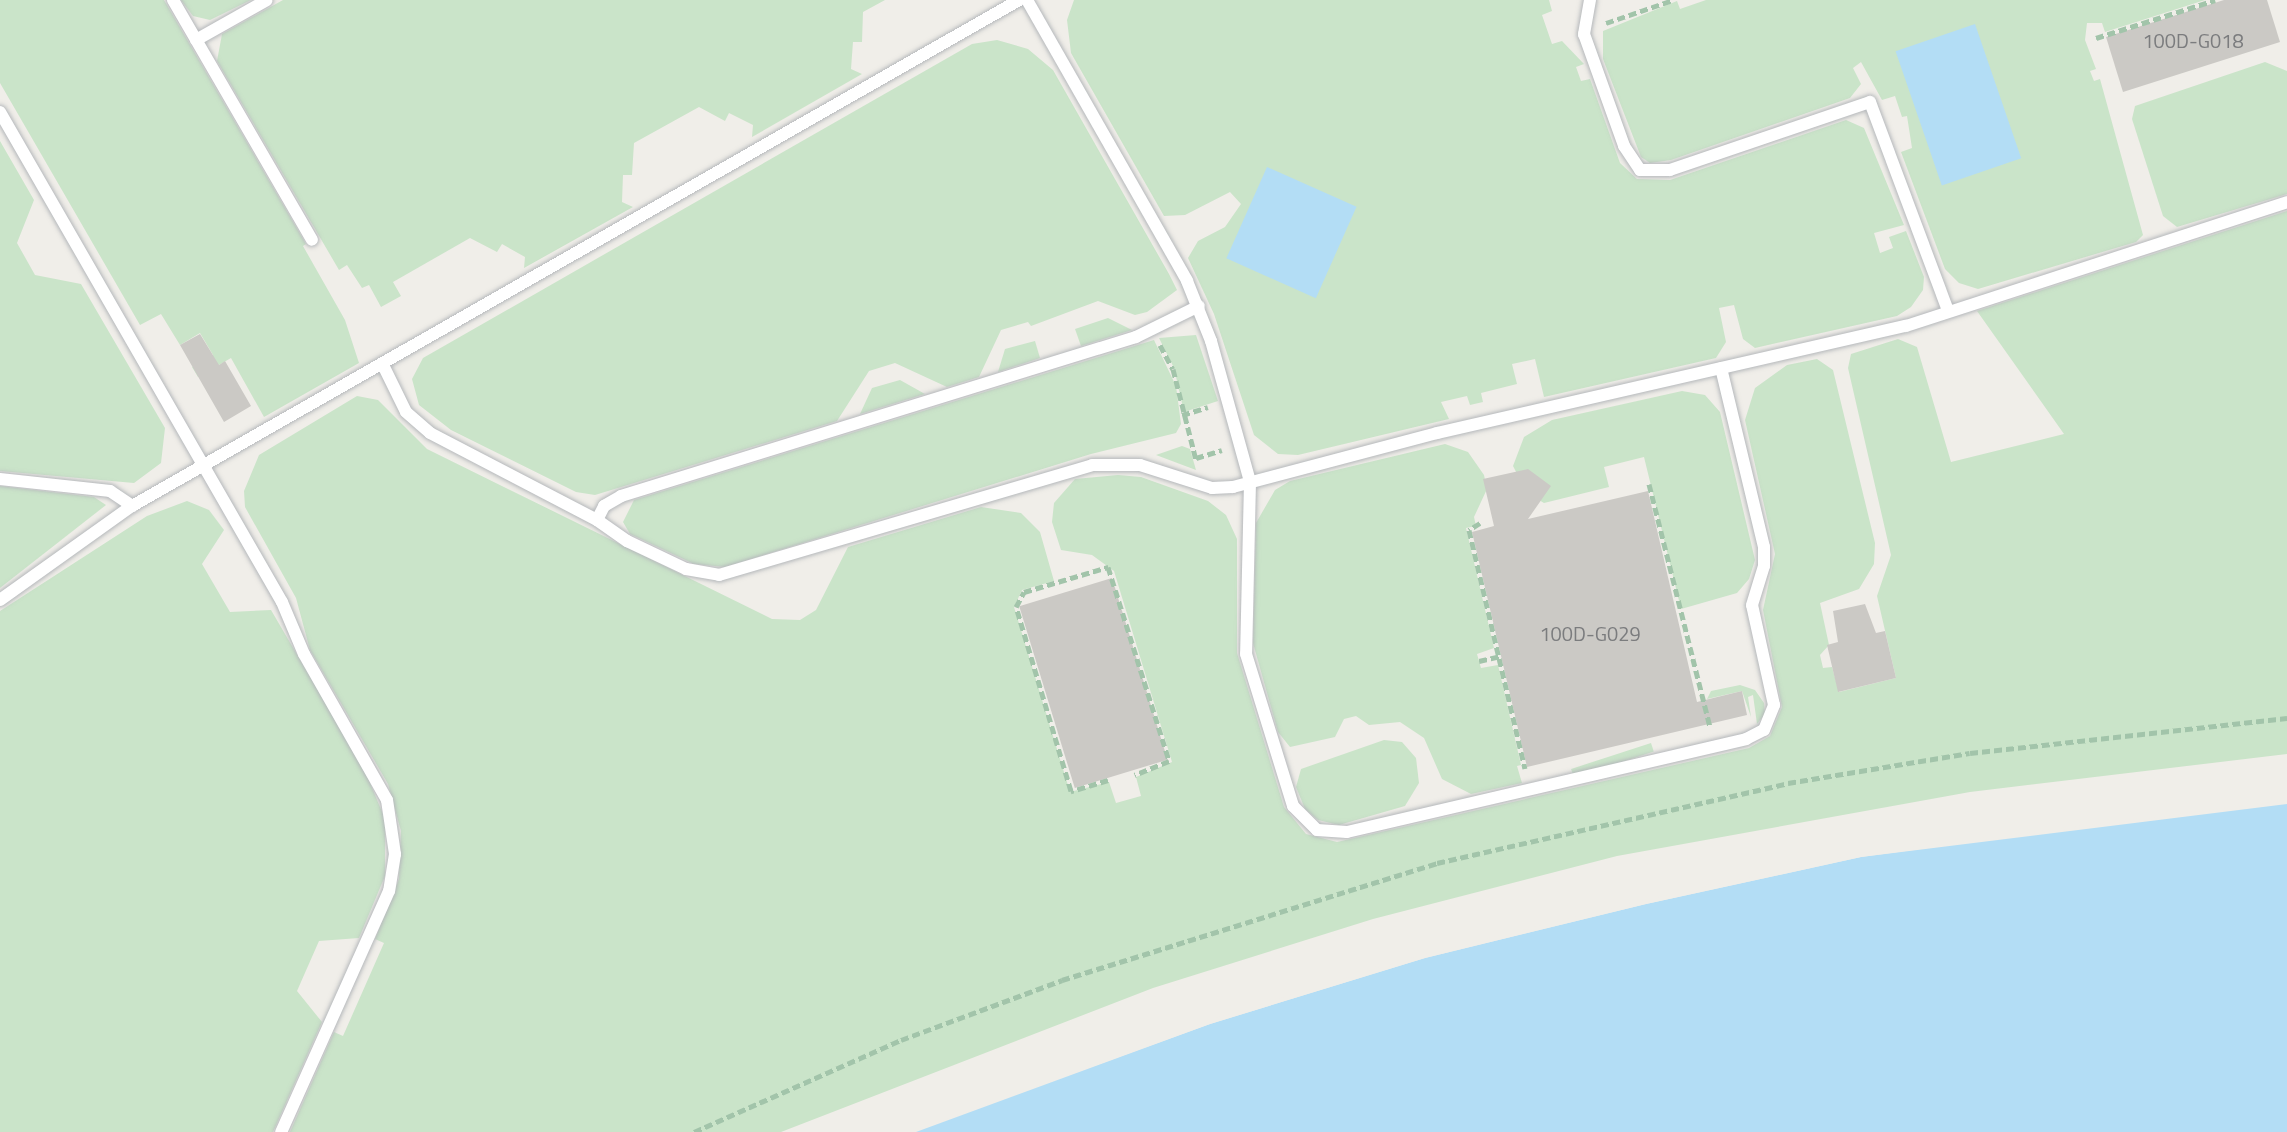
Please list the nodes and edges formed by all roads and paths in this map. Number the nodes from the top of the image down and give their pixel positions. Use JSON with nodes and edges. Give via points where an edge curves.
{"nodes":[{"id":1,"x":173,"y":0,"type":"edge"},
{"id":2,"x":267,"y":0,"type":"edge"},
{"id":3,"x":1019,"y":0,"type":"edge"},
{"id":4,"x":1027,"y":0,"type":"edge"},
{"id":5,"x":1590,"y":0,"type":"edge"},
{"id":6,"x":1673,"y":0,"type":"edge"},
{"id":7,"x":2215,"y":0,"type":"edge"},
{"id":8,"x":1584,"y":31,"type":"junction"},
{"id":9,"x":2096,"y":38,"type":"dead end"},
{"id":10,"x":196,"y":40,"type":"junction"},
{"id":11,"x":0,"y":112,"type":"edge"},
{"id":12,"x":2287,"y":202,"type":"edge"},
{"id":13,"x":312,"y":240,"type":"dead end"},
{"id":14,"x":1199,"y":306,"type":"junction"},
{"id":15,"x":1948,"y":311,"type":"junction"},
{"id":16,"x":1149,"y":327,"type":"junction"},
{"id":17,"x":383,"y":365,"type":"junction"},
{"id":18,"x":1721,"y":368,"type":"junction"},
{"id":19,"x":205,"y":467,"type":"junction"},
{"id":20,"x":0,"y":479,"type":"edge"},
{"id":21,"x":1250,"y":482,"type":"junction"},
{"id":22,"x":1649,"y":484,"type":"dead end"},
{"id":23,"x":1204,"y":485,"type":"junction"},
{"id":24,"x":132,"y":506,"type":"junction"},
{"id":25,"x":597,"y":520,"type":"junction"},
{"id":26,"x":1480,"y":523,"type":"dead end"},
{"id":27,"x":0,"y":600,"type":"edge"},
{"id":28,"x":1500,"y":656,"type":"junction"},
{"id":29,"x":1479,"y":661,"type":"dead end"},
{"id":30,"x":2287,"y":718,"type":"edge"},
{"id":31,"x":1716,"y":746,"type":"junction"},
{"id":32,"x":1135,"y":775,"type":"dead end"},
{"id":33,"x":1108,"y":780,"type":"dead end"},
{"id":34,"x":1530,"y":789,"type":"junction"},
{"id":35,"x":281,"y":1132,"type":"edge"},
{"id":36,"x":694,"y":1132,"type":"edge"}],
"edges":[{"from":1,"to":10,"type":"lane"},
{"from":2,"to":10,"type":"lane"},
{"from":3,"to":17,"type":"lane"},
{"from":4,"to":14,"type":"lane"},
{"from":5,"to":8,"type":"lane"},
{"from":6,"to":8,"type":"path"},
{"from":7,"to":9,"type":"path"},
{"from":8,"to":15,"type":"lane","via":[[1628,155],[1651,174],[1870,102]]},
{"from":10,"to":13,"type":"lane"},
{"from":11,"to":19,"type":"lane"},
{"from":12,"to":15,"type":"lane"},
{"from":14,"to":16,"type":"lane"},
{"from":14,"to":21,"type":"lane","via":[[1241,435]]},
{"from":15,"to":18,"type":"lane"},
{"from":16,"to":23,"type":"path","via":[[1173,369]]},
{"from":16,"to":25,"type":"lane","via":[[1136,337],[621,496],[604,506]]},
{"from":17,"to":19,"type":"lane"},
{"from":17,"to":25,"type":"lane","via":[[406,412],[430,433]]},
{"from":18,"to":21,"type":"lane"},
{"from":18,"to":31,"type":"lane","via":[[1764,547],[1752,605],[1774,705],[1770,722],[1756,736]]},
{"from":19,"to":24,"type":"lane"},
{"from":19,"to":35,"type":"lane","via":[[379,782],[394,838],[389,891]]},
{"from":20,"to":24,"type":"lane","via":[[110,491]]},
{"from":21,"to":23,"type":"lane"},
{"from":21,"to":34,"type":"lane","via":[[1244,645],[1300,817],[1317,830],[1335,834]]},
{"from":22,"to":31,"type":"path"},
{"from":23,"to":25,"type":"lane","via":[[1140,465],[1092,465],[719,575],[686,569]]},
{"from":24,"to":27,"type":"lane"},
{"from":26,"to":28,"type":"path","via":[[1469,530]]},
{"from":28,"to":29,"type":"path"},
{"from":28,"to":34,"type":"path"},
{"from":30,"to":36,"type":"path","via":[[1985,751],[1788,783],[1437,863],[1062,980],[901,1040]]},
{"from":31,"to":34,"type":"lane"},
{"from":32,"to":33,"type":"path","via":[[1169,761],[1108,567],[1024,592],[1016,607],[1071,791]]}]}
